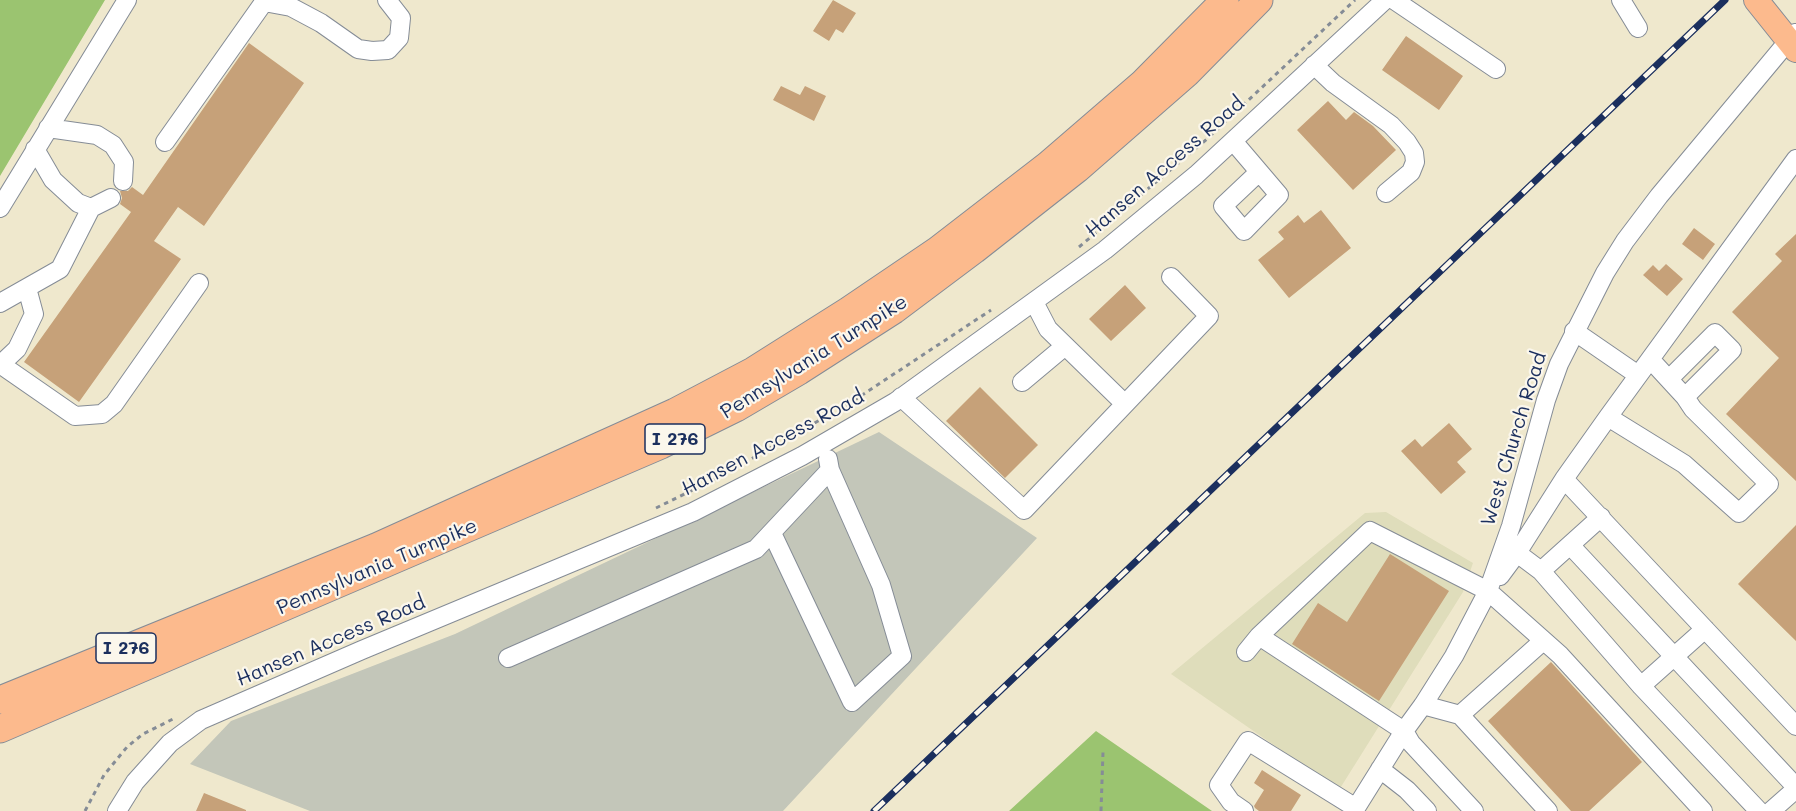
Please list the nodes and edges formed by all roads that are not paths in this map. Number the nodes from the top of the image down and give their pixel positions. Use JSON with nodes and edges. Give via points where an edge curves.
{"nodes":[{"id":1,"x":128,"y":0,"type":"edge"},
{"id":2,"x":387,"y":0,"type":"edge"},
{"id":3,"x":1225,"y":0,"type":"edge"},
{"id":4,"x":1259,"y":0,"type":"edge"},
{"id":5,"x":1385,"y":0,"type":"edge"},
{"id":6,"x":1394,"y":0,"type":"edge"},
{"id":7,"x":1621,"y":0,"type":"edge"},
{"id":8,"x":1756,"y":0,"type":"edge"},
{"id":9,"x":1638,"y":28,"type":"dead end"},
{"id":10,"x":1793,"y":40,"type":"edge"},
{"id":11,"x":1314,"y":65,"type":"junction"},
{"id":12,"x":1496,"y":69,"type":"dead end"},
{"id":13,"x":48,"y":128,"type":"junction"},
{"id":14,"x":1233,"y":141,"type":"junction"},
{"id":15,"x":165,"y":142,"type":"dead end"},
{"id":16,"x":35,"y":149,"type":"junction"},
{"id":17,"x":1796,"y":159,"type":"edge"},
{"id":18,"x":1259,"y":172,"type":"dead end"},
{"id":19,"x":123,"y":181,"type":"dead end"},
{"id":20,"x":1386,"y":193,"type":"dead end"},
{"id":21,"x":111,"y":198,"type":"dead end"},
{"id":22,"x":0,"y":208,"type":"edge"},
{"id":23,"x":91,"y":208,"type":"junction"},
{"id":24,"x":1171,"y":277,"type":"dead end"},
{"id":25,"x":199,"y":283,"type":"dead end"},
{"id":26,"x":27,"y":288,"type":"junction"},
{"id":27,"x":1034,"y":302,"type":"junction"},
{"id":28,"x":0,"y":303,"type":"edge"},
{"id":29,"x":1574,"y":331,"type":"junction"},
{"id":30,"x":1065,"y":346,"type":"junction"},
{"id":31,"x":1650,"y":359,"type":"junction"},
{"id":32,"x":0,"y":365,"type":"edge"},
{"id":33,"x":1638,"y":375,"type":"junction"},
{"id":34,"x":1669,"y":380,"type":"junction"},
{"id":35,"x":1022,"y":382,"type":"dead end"},
{"id":36,"x":901,"y":397,"type":"junction"},
{"id":37,"x":1685,"y":397,"type":"junction"},
{"id":38,"x":1125,"y":404,"type":"junction"},
{"id":39,"x":1608,"y":417,"type":"junction"},
{"id":40,"x":825,"y":443,"type":"junction"},
{"id":41,"x":830,"y":470,"type":"junction"},
{"id":42,"x":1564,"y":479,"type":"junction"},
{"id":43,"x":1601,"y":517,"type":"junction"},
{"id":44,"x":772,"y":532,"type":"junction"},
{"id":45,"x":1570,"y":545,"type":"junction"},
{"id":46,"x":1517,"y":553,"type":"junction"},
{"id":47,"x":1541,"y":571,"type":"junction"},
{"id":48,"x":1488,"y":591,"type":"junction"},
{"id":49,"x":1705,"y":629,"type":"junction"},
{"id":50,"x":1259,"y":636,"type":"junction"},
{"id":51,"x":1543,"y":641,"type":"junction"},
{"id":52,"x":1246,"y":652,"type":"dead end"},
{"id":53,"x":1675,"y":656,"type":"junction"},
{"id":54,"x":508,"y":658,"type":"dead end"},
{"id":55,"x":76,"y":668,"type":"junction"},
{"id":56,"x":1641,"y":686,"type":"junction"},
{"id":57,"x":0,"y":691,"type":"edge"},
{"id":58,"x":0,"y":700,"type":"edge"},
{"id":59,"x":1423,"y":705,"type":"junction"},
{"id":60,"x":1461,"y":715,"type":"junction"},
{"id":61,"x":1796,"y":726,"type":"edge"},
{"id":62,"x":0,"y":729,"type":"edge"},
{"id":63,"x":1404,"y":731,"type":"junction"},
{"id":64,"x":1380,"y":769,"type":"junction"},
{"id":65,"x":1796,"y":788,"type":"edge"},
{"id":66,"x":1355,"y":809,"type":"edge"},
{"id":67,"x":117,"y":811,"type":"edge"},
{"id":68,"x":1244,"y":811,"type":"edge"},
{"id":69,"x":1427,"y":811,"type":"edge"},
{"id":70,"x":1474,"y":811,"type":"edge"},
{"id":71,"x":1548,"y":811,"type":"edge"},
{"id":72,"x":1703,"y":811,"type":"edge"},
{"id":73,"x":1759,"y":811,"type":"edge"},
{"id":74,"x":1771,"y":811,"type":"edge"}],
"edges":[{"from":1,"to":13,"type":"street"},
{"from":2,"to":15,"type":"street","via":[[401,18],[399,38],[388,50],[372,51],[358,49],[291,7],[264,2]]},
{"from":3,"to":55,"type":"highway","name":"Pennsylvania Turnpike","number":"I 276","via":[[1143,83],[1048,165],[938,250],[753,371],[675,412],[376,547]]},
{"from":4,"to":62,"type":"highway","name":"Pennsylvania Turnpike","number":"I 276","via":[[1187,74],[983,243],[894,310],[736,408],[661,445]]},
{"from":5,"to":11,"type":"street","name":"Hansen Access Road"},
{"from":6,"to":12,"type":"street"},
{"from":7,"to":9,"type":"street"},
{"from":8,"to":10,"type":"main road"},
{"from":10,"to":29,"type":"street","name":"West Church Road","via":[[1625,241]]},
{"from":11,"to":14,"type":"street","name":"Hansen Access Road"},
{"from":11,"to":20,"type":"street","via":[[1391,125],[1414,153],[1411,172]]},
{"from":13,"to":16,"type":"street"},
{"from":13,"to":19,"type":"street","via":[[96,135],[114,145],[124,162]]},
{"from":14,"to":18,"type":"street"},
{"from":14,"to":27,"type":"street","name":"Hansen Access Road","via":[[1105,250]]},
{"from":16,"to":22,"type":"street"},
{"from":16,"to":23,"type":"street","via":[[53,180],[72,199]]},
{"from":17,"to":31,"type":"street"},
{"from":21,"to":23,"type":"street"},
{"from":23,"to":26,"type":"street","via":[[60,269]]},
{"from":24,"to":38,"type":"street","via":[[1209,316]]},
{"from":25,"to":32,"type":"street","via":[[114,404],[102,414],[75,416]]},
{"from":26,"to":28,"type":"street"},
{"from":26,"to":32,"type":"street","via":[[34,314],[17,350]]},
{"from":27,"to":30,"type":"street","via":[[1048,329]]},
{"from":27,"to":36,"type":"street","name":"Hansen Access Road"},
{"from":29,"to":33,"type":"street"},
{"from":29,"to":48,"type":"street","name":"West Church Road","via":[[1546,400],[1511,526]]},
{"from":30,"to":35,"type":"street"},
{"from":30,"to":38,"type":"street"},
{"from":31,"to":33,"type":"street"},
{"from":31,"to":34,"type":"street"},
{"from":33,"to":39,"type":"street"},
{"from":34,"to":37,"type":"street"},
{"from":34,"to":37,"type":"street","via":[[1715,333],[1732,350]]},
{"from":36,"to":38,"type":"street","via":[[1024,510]]},
{"from":36,"to":40,"type":"street","name":"Hansen Access Road"},
{"from":37,"to":39,"type":"street","via":[[1768,484],[1739,513],[1683,464]]},
{"from":39,"to":42,"type":"street"},
{"from":40,"to":41,"type":"street"},
{"from":40,"to":67,"type":"street","name":"Hansen Access Road","via":[[693,512],[201,720],[170,743],[135,782]]},
{"from":41,"to":44,"type":"street"},
{"from":41,"to":44,"type":"street","via":[[880,585],[902,656],[852,702]]},
{"from":42,"to":43,"type":"street"},
{"from":42,"to":46,"type":"street"},
{"from":43,"to":45,"type":"street"},
{"from":43,"to":49,"type":"street"},
{"from":44,"to":54,"type":"street","via":[[756,549]]},
{"from":45,"to":47,"type":"street"},
{"from":45,"to":53,"type":"street"},
{"from":46,"to":47,"type":"street"},
{"from":46,"to":48,"type":"street"},
{"from":47,"to":56,"type":"street"},
{"from":48,"to":50,"type":"street","via":[[1370,531]]},
{"from":48,"to":51,"type":"street"},
{"from":48,"to":59,"type":"street","name":"West Church Road"},
{"from":49,"to":53,"type":"street"},
{"from":49,"to":61,"type":"street"},
{"from":50,"to":52,"type":"street"},
{"from":50,"to":63,"type":"street"},
{"from":51,"to":60,"type":"street"},
{"from":51,"to":72,"type":"street","via":[[1568,663]]},
{"from":53,"to":56,"type":"street"},
{"from":53,"to":65,"type":"street"},
{"from":55,"to":57,"type":"highway"},
{"from":55,"to":58,"type":"highway","name":"Pennsylvania Turnpike","number":"I 276"},
{"from":56,"to":73,"type":"street"},
{"from":59,"to":60,"type":"street"},
{"from":59,"to":63,"type":"street","name":"West Church Road"},
{"from":60,"to":71,"type":"street"},
{"from":63,"to":64,"type":"street","name":"West Church Road"},
{"from":63,"to":70,"type":"street"},
{"from":64,"to":66,"type":"street","name":"West Church Road"},
{"from":64,"to":69,"type":"street"},
{"from":65,"to":74,"type":"street"},
{"from":66,"to":68,"type":"street","via":[[1248,741],[1219,785],[1231,802]]}]}
